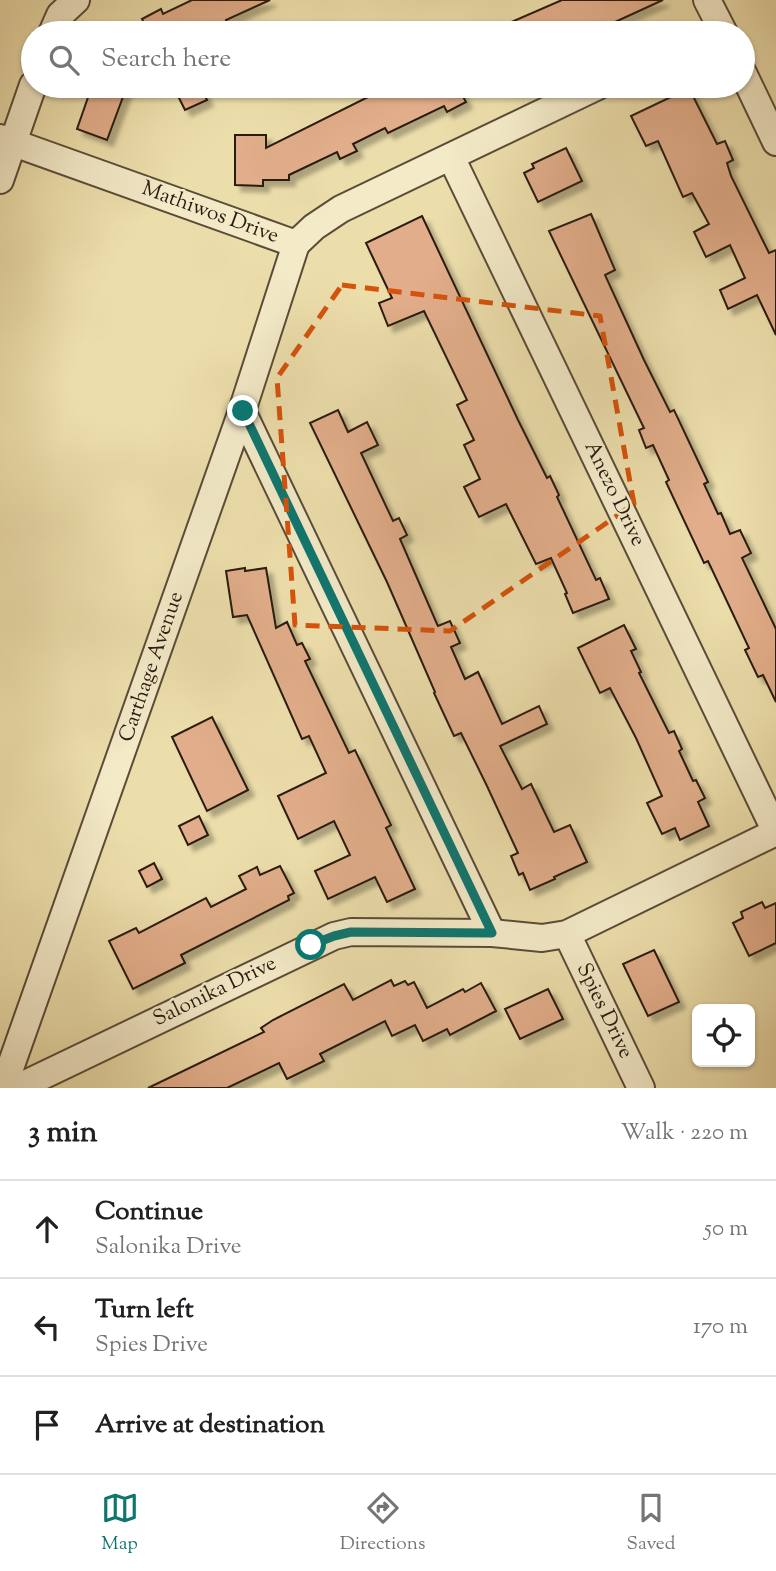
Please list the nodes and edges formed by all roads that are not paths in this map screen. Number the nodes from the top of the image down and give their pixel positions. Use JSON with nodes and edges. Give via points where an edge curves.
{"nodes":[{"id":1,"x":76,"y":0,"type":"edge"},
{"id":2,"x":707,"y":0,"type":"edge"},
{"id":3,"x":57,"y":21,"type":"edge"},
{"id":4,"x":714,"y":21,"type":"edge"},
{"id":5,"x":27,"y":98,"type":"edge"},
{"id":6,"x":573,"y":98,"type":"edge"},
{"id":7,"x":755,"y":98,"type":"edge"},
{"id":8,"x":7,"y":141,"type":"edge"},
{"id":9,"x":776,"y":142,"type":"edge"},
{"id":10,"x":452,"y":157,"type":"junction"},
{"id":11,"x":0,"y":180,"type":"edge"},
{"id":12,"x":296,"y":244,"type":"junction"},
{"id":13,"x":243,"y":411,"type":"junction"},
{"id":14,"x":776,"y":832,"type":"edge"},
{"id":15,"x":492,"y":933,"type":"junction"},
{"id":16,"x":567,"y":934,"type":"junction"},
{"id":17,"x":3,"y":1088,"type":"edge"},
{"id":18,"x":17,"y":1088,"type":"edge"},
{"id":19,"x":641,"y":1088,"type":"edge"}],
"edges":[{"from":1,"to":3,"type":"street"},
{"from":2,"to":4,"type":"street"},
{"from":5,"to":8,"type":"street"},
{"from":6,"to":10,"type":"street","name":"Mathiwos Drive"},
{"from":7,"to":9,"type":"street"},
{"from":8,"to":11,"type":"street"},
{"from":8,"to":12,"type":"street","name":"Mathiwos Drive"},
{"from":10,"to":12,"type":"street","name":"Mathiwos Drive","via":[[341,209]]},
{"from":10,"to":14,"type":"street","name":"Anezo Drive"},
{"from":12,"to":13,"type":"street","name":"Carthage Avenue"},
{"from":13,"to":15,"type":"street"},
{"from":13,"to":17,"type":"street","name":"Carthage Avenue"},
{"from":14,"to":16,"type":"street","name":"Salonika Drive"},
{"from":15,"to":16,"type":"street","name":"Salonika Drive","via":[[542,938]]},
{"from":15,"to":18,"type":"street","name":"Salonika Drive","via":[[351,932],[334,936]]},
{"from":16,"to":19,"type":"street","name":"Spies Drive"}]}
